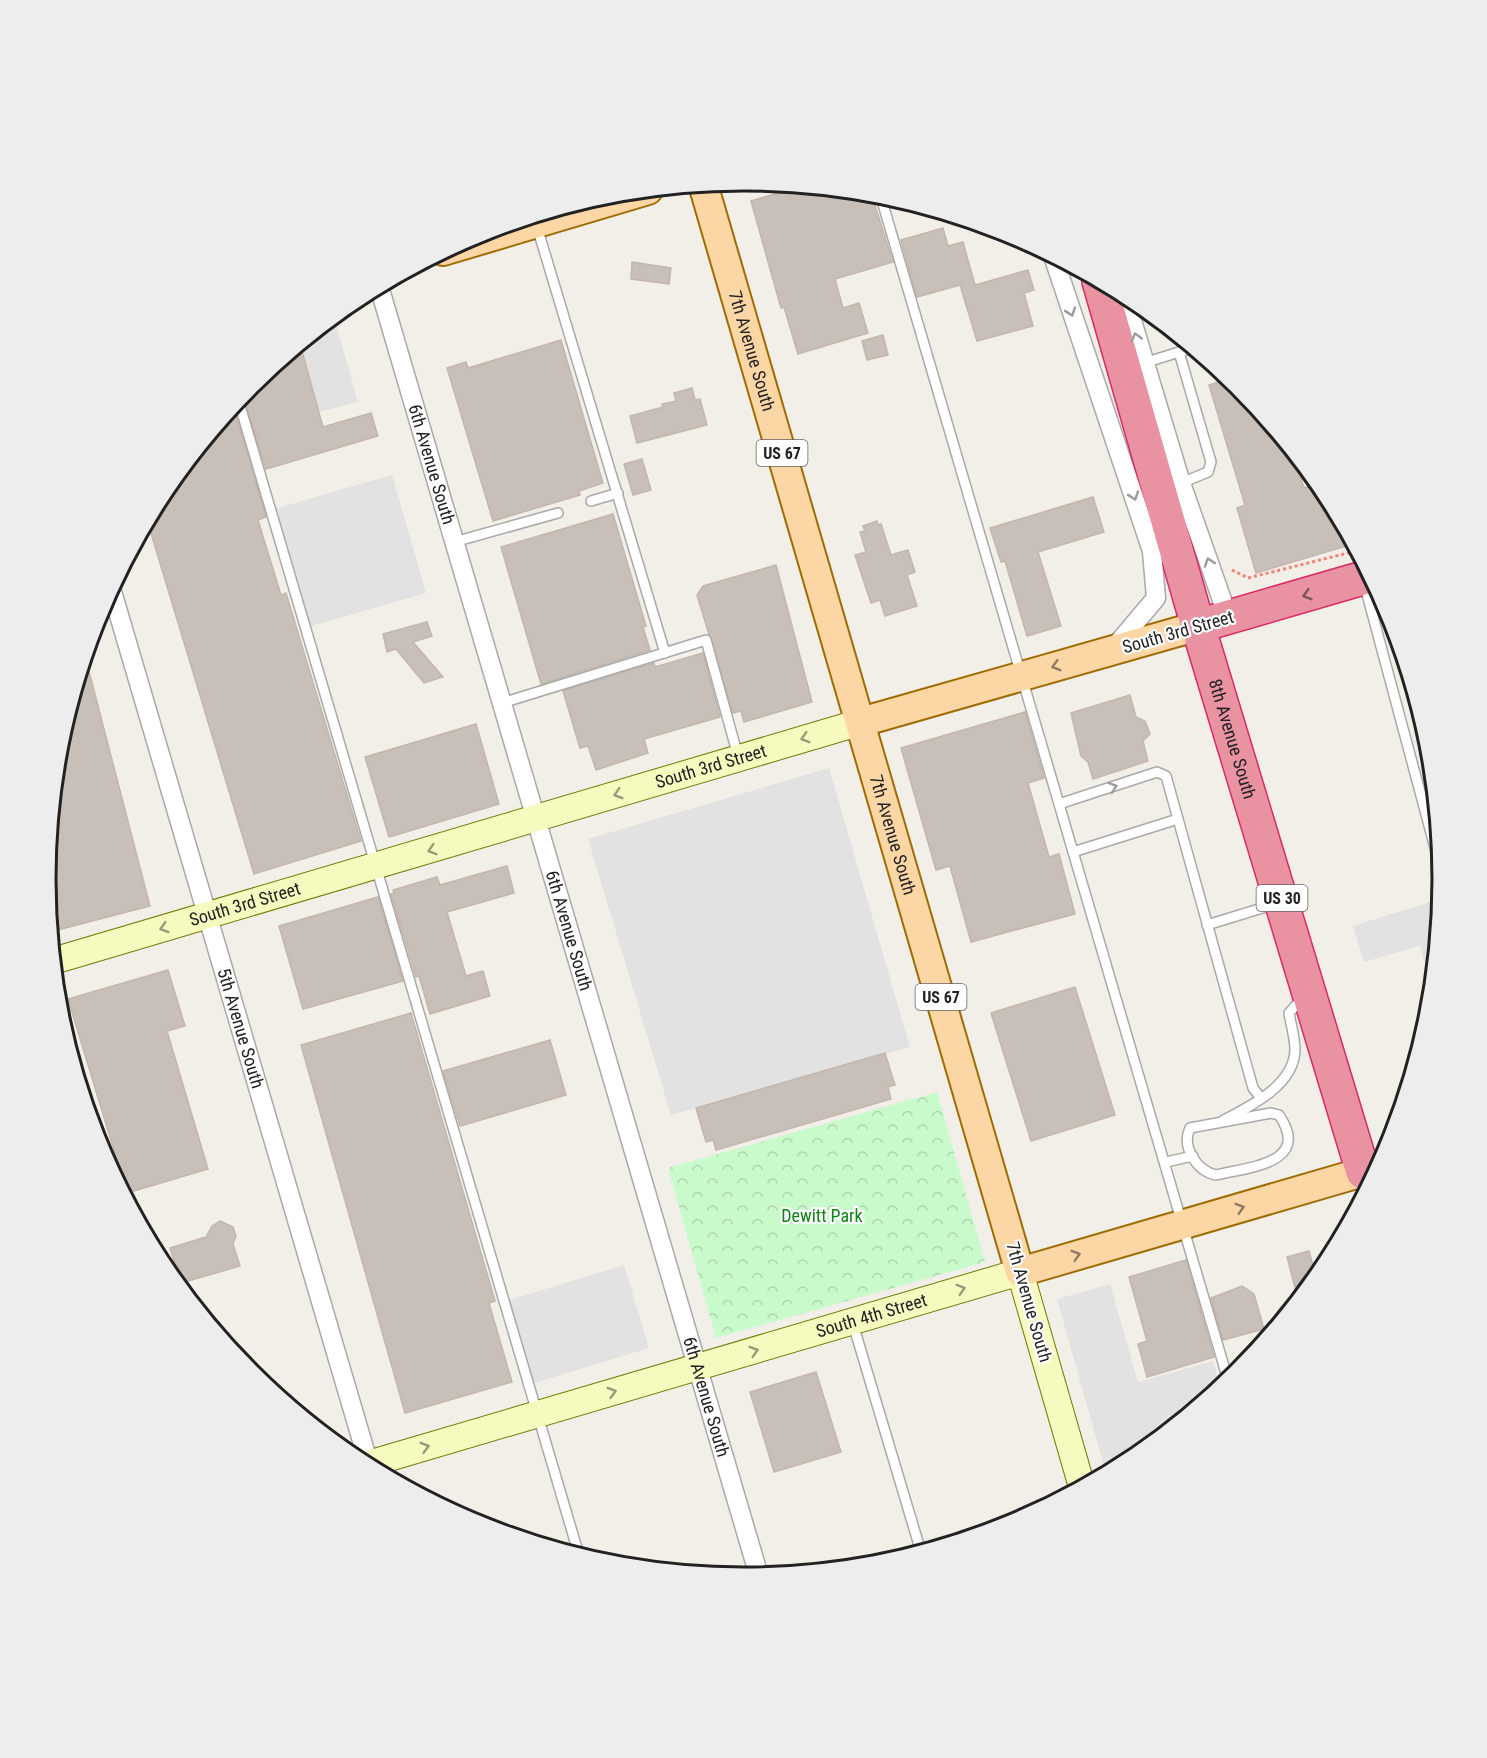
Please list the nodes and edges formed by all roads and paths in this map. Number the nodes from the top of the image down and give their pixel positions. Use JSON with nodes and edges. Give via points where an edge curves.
{"nodes":[{"id":1,"x":705,"y":192,"type":"edge"},
{"id":2,"x":883,"y":205,"type":"edge"},
{"id":3,"x":536,"y":223,"type":"edge"},
{"id":4,"x":1057,"y":266,"type":"edge"},
{"id":5,"x":381,"y":294,"type":"edge"},
{"id":6,"x":1111,"y":298,"type":"edge"},
{"id":7,"x":1113,"y":299,"type":"edge"},
{"id":8,"x":1183,"y":351,"type":"edge"},
{"id":9,"x":1179,"y":352,"type":"junction"},
{"id":10,"x":1144,"y":363,"type":"junction"},
{"id":11,"x":241,"y":409,"type":"edge"},
{"id":12,"x":1181,"y":483,"type":"junction"},
{"id":13,"x":618,"y":493,"type":"junction"},
{"id":14,"x":591,"y":501,"type":"dead end"},
{"id":15,"x":558,"y":513,"type":"dead end"},
{"id":16,"x":454,"y":543,"type":"junction"},
{"id":17,"x":1363,"y":579,"type":"edge"},
{"id":18,"x":1371,"y":598,"type":"edge"},
{"id":19,"x":115,"y":601,"type":"edge"},
{"id":20,"x":1213,"y":622,"type":"junction"},
{"id":21,"x":1112,"y":650,"type":"junction"},
{"id":22,"x":664,"y":653,"type":"junction"},
{"id":23,"x":1021,"y":676,"type":"junction"},
{"id":24,"x":502,"y":703,"type":"junction"},
{"id":25,"x":861,"y":722,"type":"junction"},
{"id":26,"x":739,"y":758,"type":"junction"},
{"id":27,"x":1059,"y":804,"type":"junction"},
{"id":28,"x":536,"y":818,"type":"junction"},
{"id":29,"x":1178,"y":819,"type":"junction"},
{"id":30,"x":1429,"y":826,"type":"edge"},
{"id":31,"x":1073,"y":852,"type":"junction"},
{"id":32,"x":375,"y":867,"type":"junction"},
{"id":33,"x":1283,"y":902,"type":"junction"},
{"id":34,"x":207,"y":915,"type":"junction"},
{"id":35,"x":1208,"y":925,"type":"junction"},
{"id":36,"x":60,"y":959,"type":"edge"},
{"id":37,"x":1312,"y":1001,"type":"junction"},
{"id":38,"x":1261,"y":1098,"type":"junction"},
{"id":39,"x":1211,"y":1126,"type":"junction"},
{"id":40,"x":1192,"y":1156,"type":"junction"},
{"id":41,"x":1166,"y":1162,"type":"junction"},
{"id":42,"x":1367,"y":1170,"type":"edge"},
{"id":43,"x":1363,"y":1177,"type":"edge"},
{"id":44,"x":1184,"y":1224,"type":"junction"},
{"id":45,"x":1020,"y":1272,"type":"junction"},
{"id":46,"x":852,"y":1322,"type":"junction"},
{"id":47,"x":698,"y":1367,"type":"junction"},
{"id":48,"x":1225,"y":1370,"type":"edge"},
{"id":49,"x":538,"y":1414,"type":"junction"},
{"id":50,"x":364,"y":1453,"type":"edge"},
{"id":51,"x":379,"y":1463,"type":"edge"},
{"id":52,"x":1080,"y":1479,"type":"edge"},
{"id":53,"x":919,"y":1545,"type":"edge"},
{"id":54,"x":576,"y":1547,"type":"edge"},
{"id":55,"x":756,"y":1567,"type":"edge"}],
"edges":[{"from":1,"to":25,"type":"main road","name":"7th Avenue South","number":"US 67"},
{"from":2,"to":23,"type":"lane"},
{"from":3,"to":13,"type":"lane"},
{"from":4,"to":21,"type":"street","one_way":true,"via":[[1152,551],[1155,598]]},
{"from":5,"to":16,"type":"street","name":"6th Avenue South"},
{"from":6,"to":20,"type":"highway","name":"8th Avenue South","number":"US 30"},
{"from":10,"to":7,"type":"street","name":"8th Avenue South","one_way":true},
{"from":8,"to":9,"type":"lane"},
{"from":9,"to":10,"type":"lane"},
{"from":9,"to":12,"type":"lane","via":[[1211,462],[1209,472]]},
{"from":10,"to":12,"type":"street","name":"8th Avenue South"},
{"from":11,"to":32,"type":"lane"},
{"from":20,"to":12,"type":"street","name":"8th Avenue South","one_way":true},
{"from":13,"to":14,"type":"lane"},
{"from":13,"to":22,"type":"lane"},
{"from":15,"to":16,"type":"lane"},
{"from":16,"to":24,"type":"street","name":"6th Avenue South"},
{"from":17,"to":20,"type":"highway","name":"South 3rd Street","one_way":true},
{"from":18,"to":30,"type":"lane"},
{"from":19,"to":34,"type":"street","name":"5th Avenue South"},
{"from":20,"to":21,"type":"main road","name":"South 3rd Street"},
{"from":20,"to":33,"type":"highway","name":"8th Avenue South","number":"US 30"},
{"from":21,"to":23,"type":"main road","name":"South 3rd Street","one_way":true},
{"from":22,"to":24,"type":"lane"},
{"from":22,"to":26,"type":"lane","via":[[706,640]]},
{"from":23,"to":25,"type":"main road","name":"South 3rd Street"},
{"from":23,"to":27,"type":"lane"},
{"from":24,"to":28,"type":"street","name":"6th Avenue South"},
{"from":25,"to":26,"type":"street","name":"South 3rd Street","one_way":true},
{"from":25,"to":45,"type":"main road","name":"7th Avenue South","number":"US 67"},
{"from":26,"to":28,"type":"street","name":"South 3rd Street","one_way":true},
{"from":27,"to":29,"type":"lane","one_way":true,"via":[[1157,772],[1166,776]]},
{"from":27,"to":31,"type":"lane"},
{"from":28,"to":32,"type":"street","name":"South 3rd Street","one_way":true},
{"from":28,"to":47,"type":"street","name":"6th Avenue South"},
{"from":29,"to":31,"type":"lane"},
{"from":29,"to":35,"type":"lane"},
{"from":31,"to":41,"type":"lane"},
{"from":32,"to":34,"type":"street","name":"South 3rd Street"},
{"from":32,"to":49,"type":"lane"},
{"from":33,"to":35,"type":"lane"},
{"from":33,"to":37,"type":"highway","name":"8th Avenue South","number":"US 30"},
{"from":34,"to":36,"type":"street","name":"South 3rd Street","one_way":true},
{"from":34,"to":50,"type":"street","name":"5th Avenue South"},
{"from":35,"to":38,"type":"lane","via":[[1253,1088]]},
{"from":37,"to":38,"type":"lane","via":[[1298,1004],[1289,1013],[1295,1048],[1293,1061],[1286,1076]]},
{"from":37,"to":42,"type":"highway","name":"8th Avenue South","number":"US 30"},
{"from":38,"to":39,"type":"lane"},
{"from":39,"to":40,"type":"lane","via":[[1190,1128],[1187,1133]]},
{"from":39,"to":40,"type":"lane","via":[[1271,1113],[1283,1121],[1289,1143],[1276,1160],[1216,1175],[1194,1164]]},
{"from":40,"to":41,"type":"lane"},
{"from":41,"to":44,"type":"lane"},
{"from":44,"to":43,"type":"main road","name":"South 4th Street","one_way":true},
{"from":45,"to":44,"type":"main road","name":"South 4th Street","one_way":true},
{"from":44,"to":48,"type":"lane"},
{"from":46,"to":45,"type":"street","name":"South 4th Street","one_way":true},
{"from":45,"to":52,"type":"street","name":"7th Avenue South"},
{"from":47,"to":46,"type":"street","name":"South 4th Street","one_way":true},
{"from":46,"to":53,"type":"lane"},
{"from":49,"to":47,"type":"street","name":"South 4th Street","one_way":true},
{"from":47,"to":55,"type":"street","name":"6th Avenue South"},
{"from":51,"to":49,"type":"street","name":"South 4th Street","one_way":true},
{"from":49,"to":54,"type":"lane"}]}
